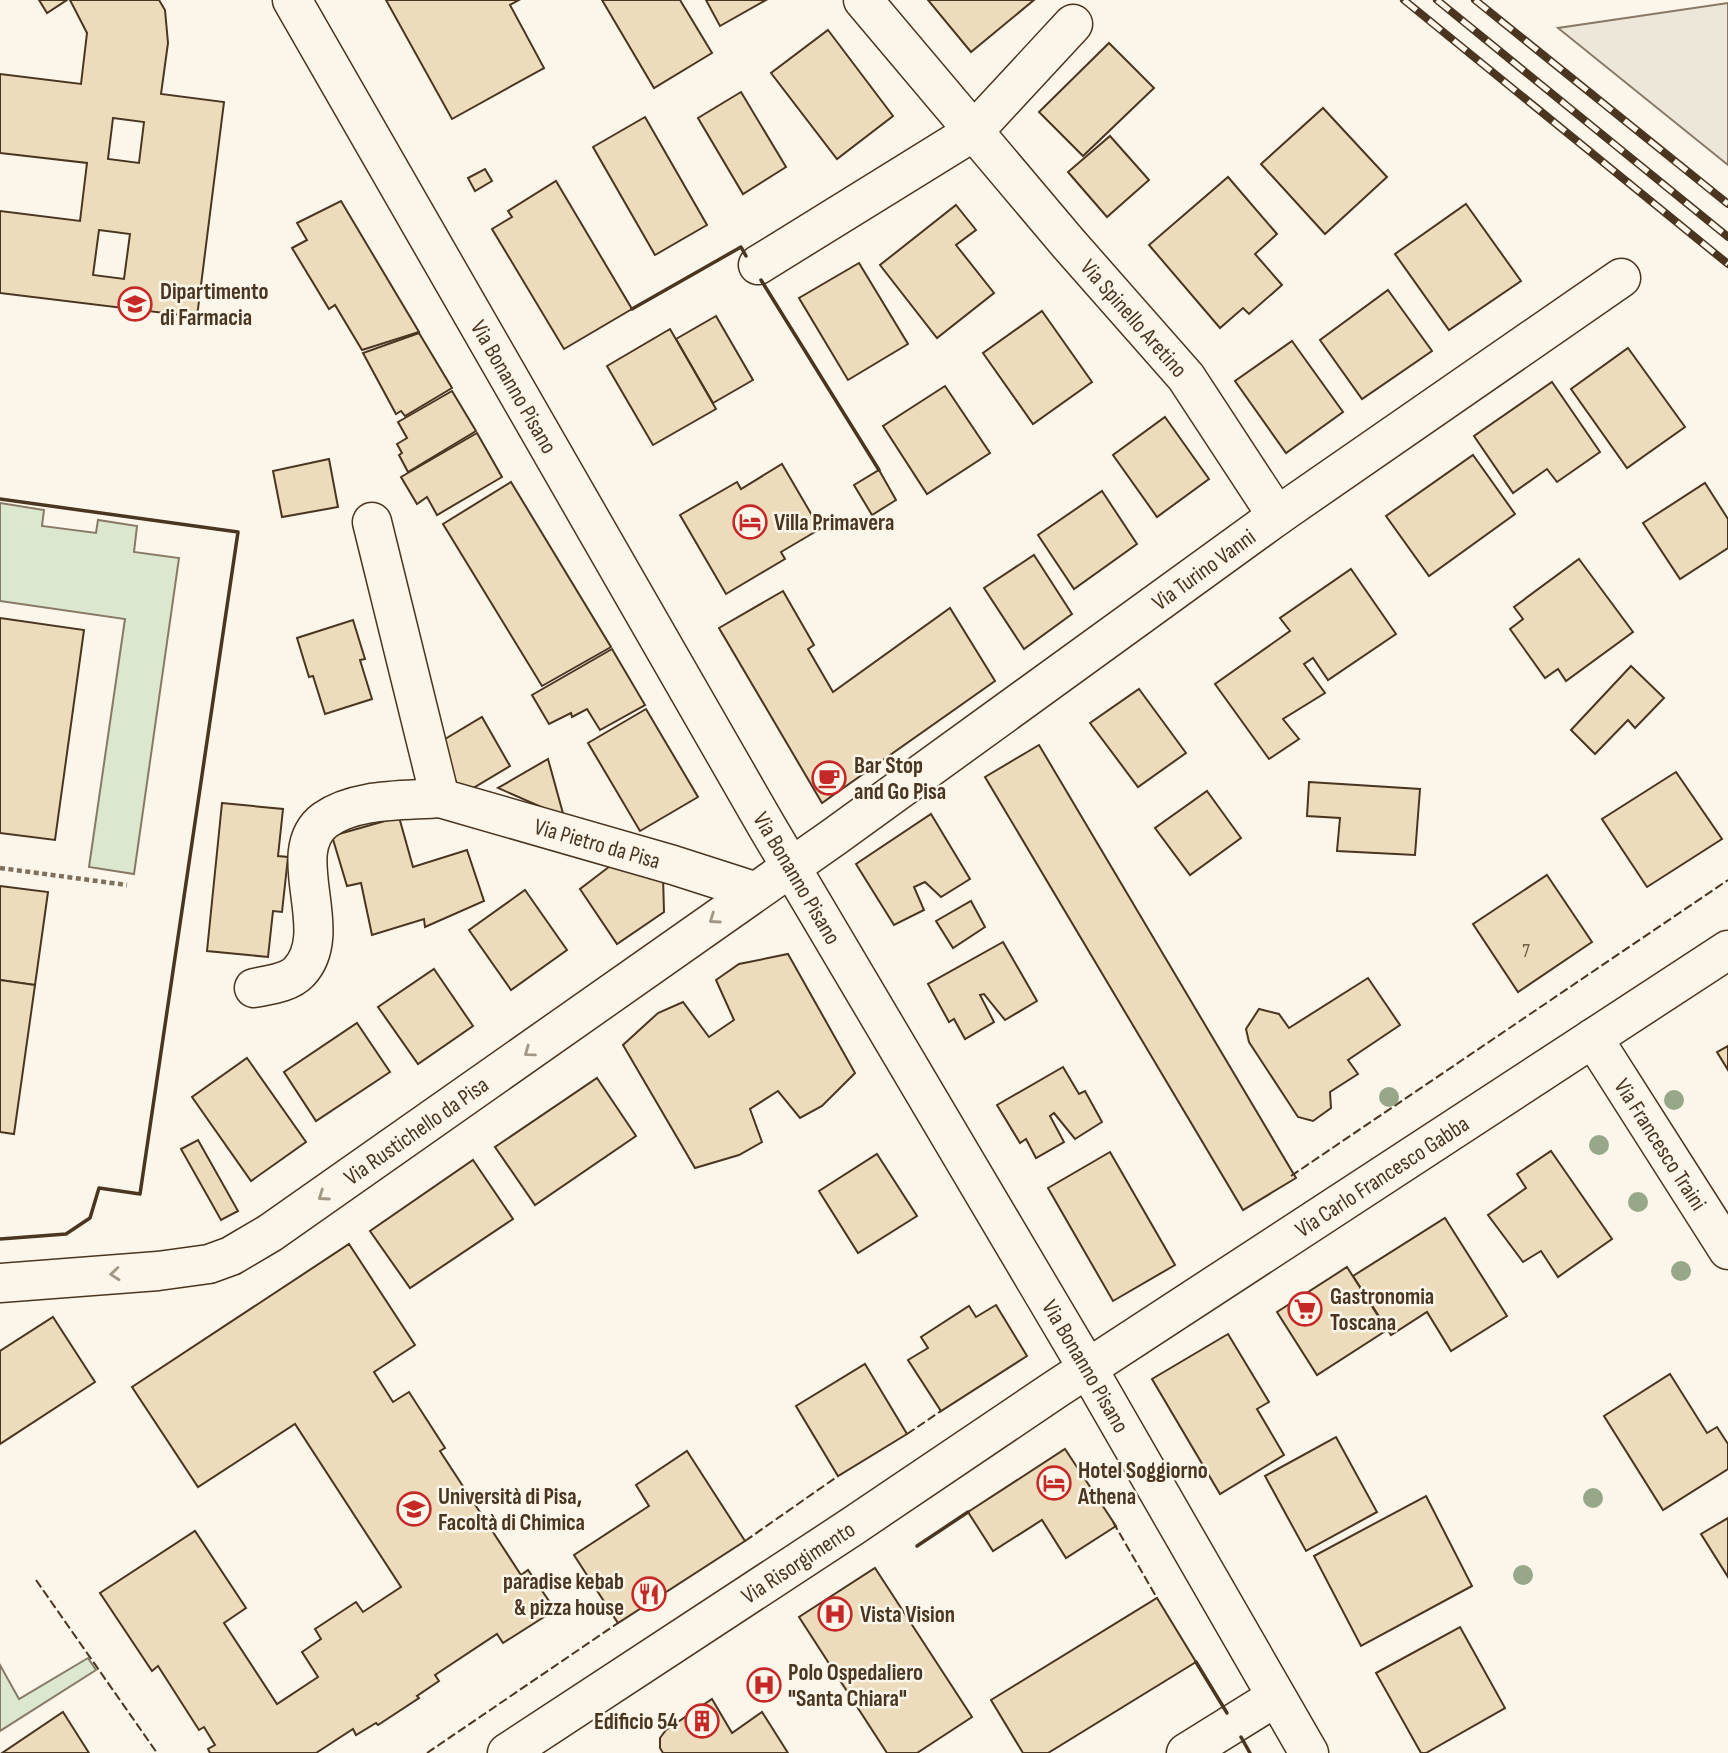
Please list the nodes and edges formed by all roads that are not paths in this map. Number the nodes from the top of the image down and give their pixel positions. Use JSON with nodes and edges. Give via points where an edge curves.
{"nodes":[{"id":1,"x":292,"y":0,"type":"edge"},
{"id":2,"x":863,"y":0,"type":"edge"},
{"id":3,"x":1073,"y":24,"type":"dead end"},
{"id":4,"x":974,"y":132,"type":"junction"},
{"id":5,"x":758,"y":265,"type":"dead end"},
{"id":6,"x":1621,"y":278,"type":"dead end"},
{"id":7,"x":1277,"y":516,"type":"junction"},
{"id":8,"x":372,"y":522,"type":"dead end"},
{"id":9,"x":440,"y":798,"type":"junction"},
{"id":10,"x":790,"y":867,"type":"junction"},
{"id":11,"x":754,"y":891,"type":"junction"},
{"id":12,"x":1728,"y":921,"type":"edge"},
{"id":13,"x":1728,"y":950,"type":"edge"},
{"id":14,"x":1728,"y":967,"type":"edge"},
{"id":15,"x":1678,"y":983,"type":"junction"},
{"id":16,"x":254,"y":988,"type":"dead end"},
{"id":17,"x":1593,"y":1038,"type":"junction"},
{"id":18,"x":1728,"y":1250,"type":"edge"},
{"id":19,"x":0,"y":1283,"type":"edge"},
{"id":20,"x":1088,"y":1369,"type":"junction"},
{"id":21,"x":1276,"y":1697,"type":"junction"},
{"id":22,"x":507,"y":1753,"type":"edge"},
{"id":23,"x":1186,"y":1753,"type":"edge"},
{"id":24,"x":1308,"y":1753,"type":"edge"}],
"edges":[{"from":1,"to":10,"type":"street","name":"Via Bonanno Pisano"},
{"from":2,"to":4,"type":"street","name":"Via Spinello Aretino"},
{"from":3,"to":4,"type":"street"},
{"from":4,"to":5,"type":"street"},
{"from":4,"to":7,"type":"street","name":"Via Spinello Aretino","via":[[1186,377]]},
{"from":6,"to":7,"type":"street","name":"Via Turino Vanni"},
{"from":7,"to":10,"type":"street","name":"Via Turino Vanni"},
{"from":8,"to":9,"type":"street"},
{"from":9,"to":11,"type":"street","name":"Via Pietro da Pisa"},
{"from":9,"to":16,"type":"street","name":"Via Pietro da Pisa","via":[[370,804],[323,821],[309,846],[314,944],[299,973]]},
{"from":10,"to":11,"type":"street","name":"Via Rustichello da Pisa"},
{"from":10,"to":20,"type":"street","name":"Via Bonanno Pisano"},
{"from":11,"to":19,"type":"street","name":"Via Rustichello da Pisa","one_way":true,"via":[[468,1095],[231,1256],[190,1267]]},
{"from":12,"to":15,"type":"street","name":"Via Carlo Francesco Gabba"},
{"from":13,"to":15,"type":"street","name":"Via Carlo Francesco Gabba"},
{"from":14,"to":15,"type":"street","name":"Via Carlo Francesco Gabba"},
{"from":15,"to":17,"type":"street","name":"Via Carlo Francesco Gabba"},
{"from":17,"to":18,"type":"street","name":"Via Francesco Traini"},
{"from":17,"to":20,"type":"street","name":"Via Carlo Francesco Gabba"},
{"from":20,"to":21,"type":"street","name":"Via Bonanno Pisano"},
{"from":20,"to":22,"type":"street","name":"Via Risorgimento"},
{"from":21,"to":23,"type":"street"},
{"from":21,"to":24,"type":"street","name":"Via Bonanno Pisano"}]}
